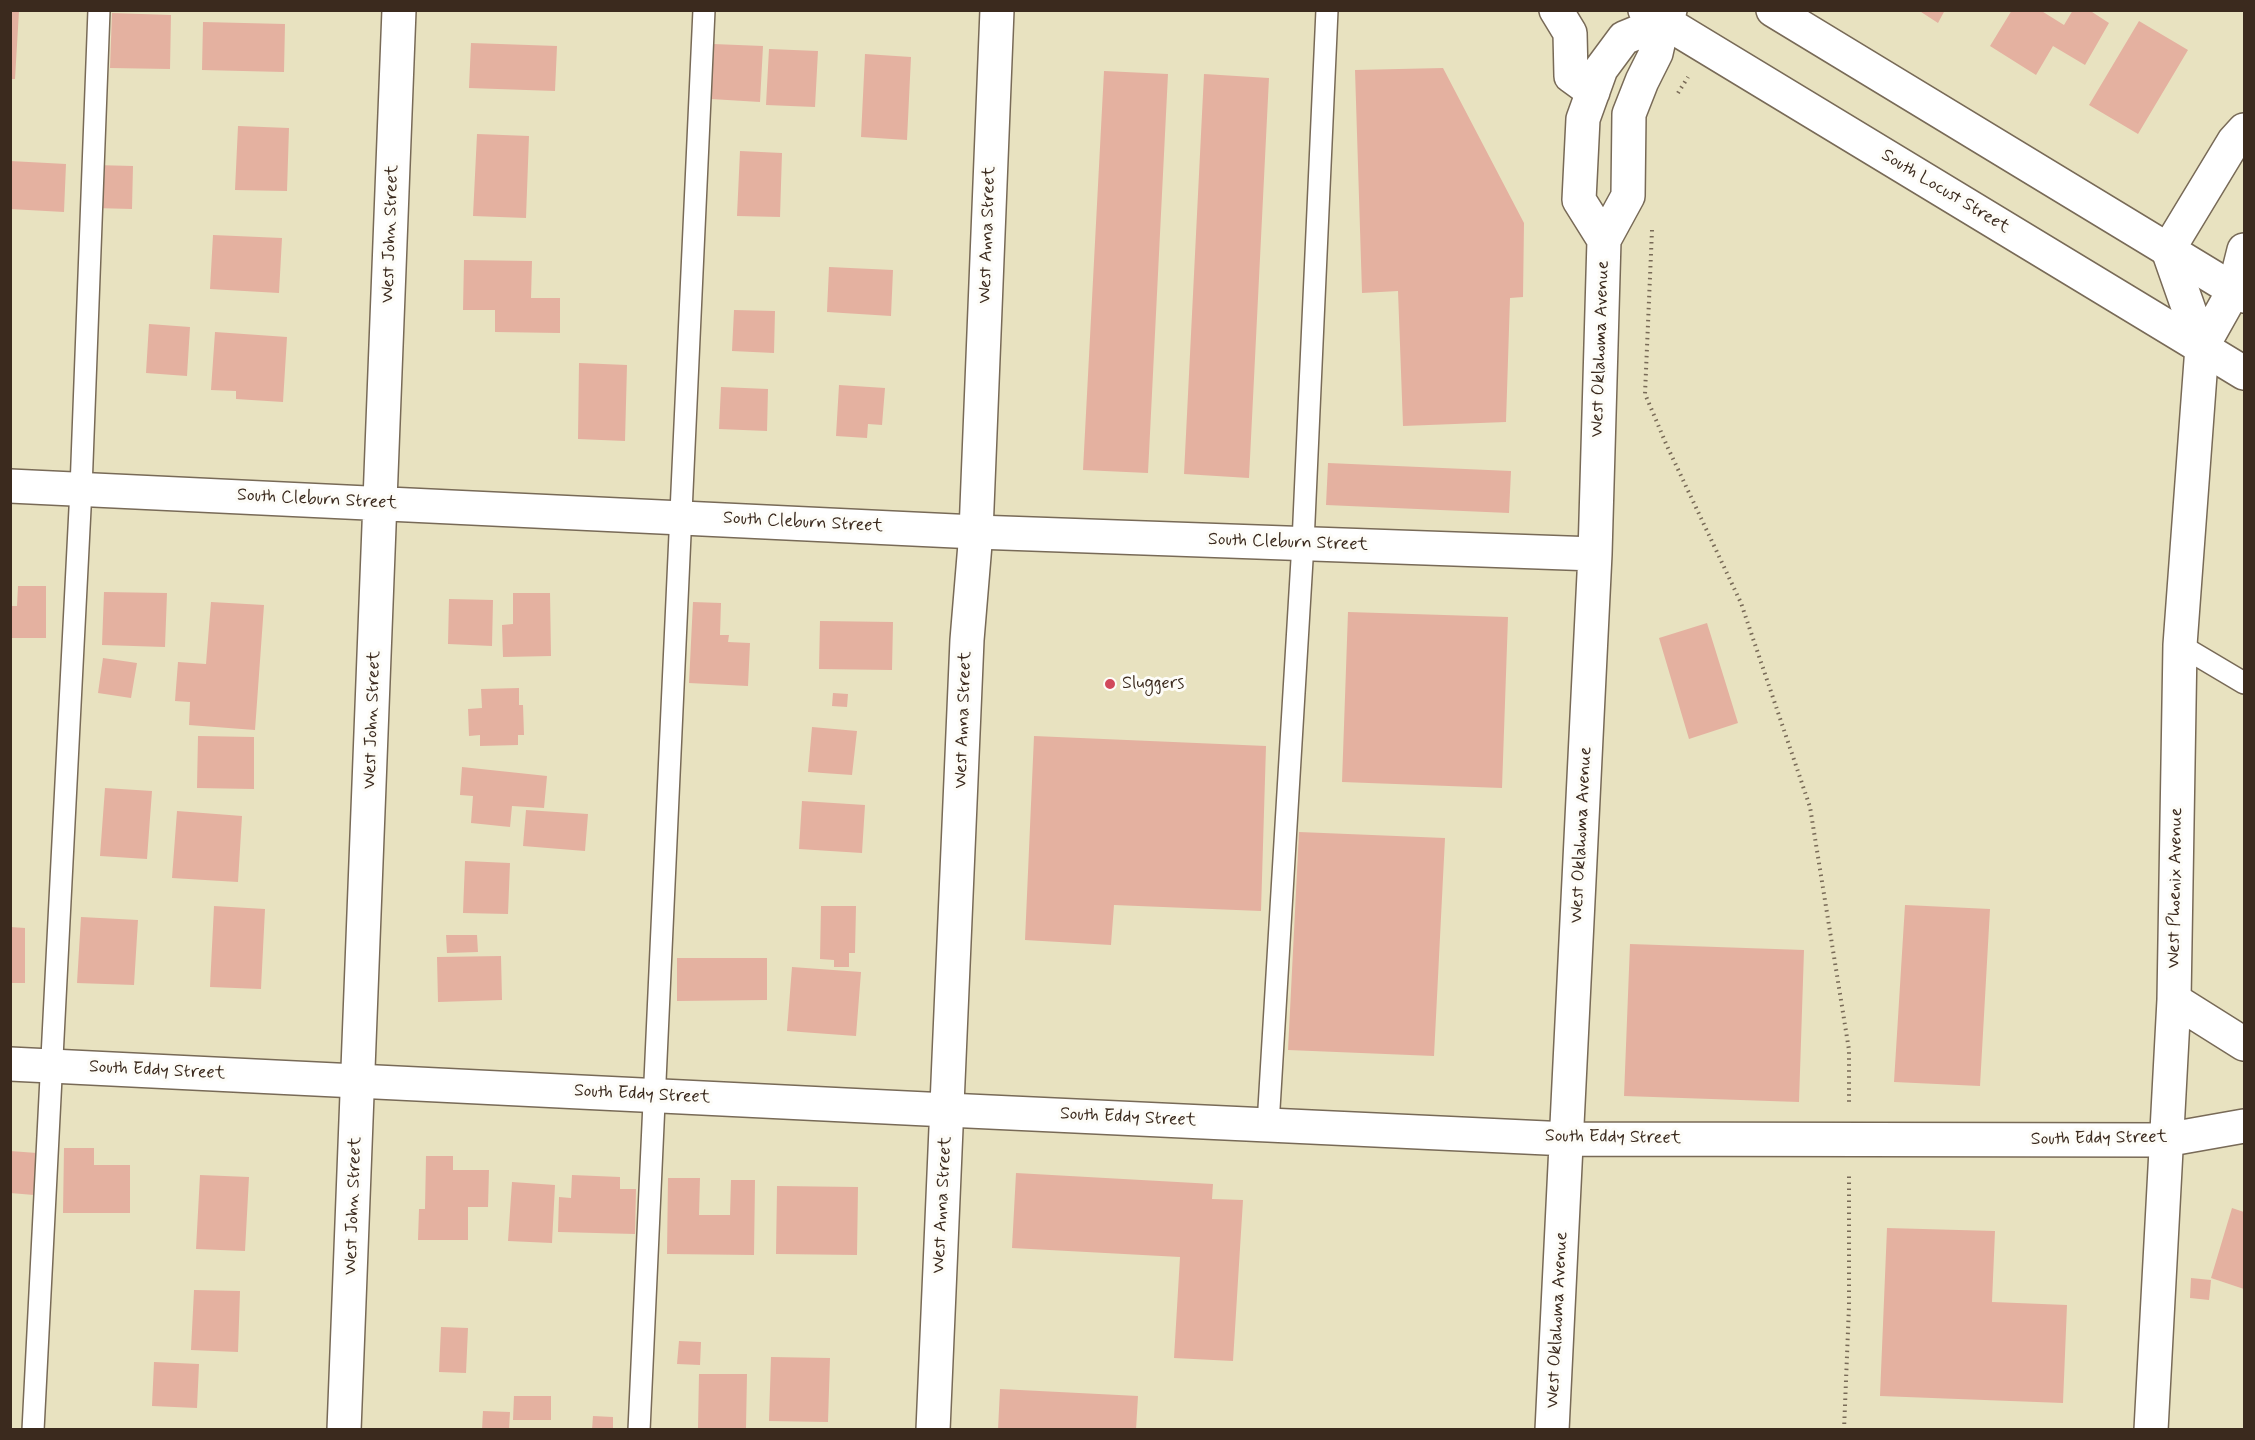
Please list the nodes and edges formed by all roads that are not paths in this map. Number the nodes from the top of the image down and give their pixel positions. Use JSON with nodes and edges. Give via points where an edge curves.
{"nodes":[{"id":1,"x":99,"y":10,"type":"edge"},
{"id":2,"x":399,"y":10,"type":"edge"},
{"id":3,"x":705,"y":10,"type":"edge"},
{"id":4,"x":997,"y":10,"type":"edge"},
{"id":5,"x":1327,"y":10,"type":"edge"},
{"id":6,"x":1556,"y":10,"type":"edge"},
{"id":7,"x":1773,"y":10,"type":"edge"},
{"id":8,"x":1659,"y":14,"type":"edge"},
{"id":9,"x":1593,"y":92,"type":"junction"},
{"id":10,"x":2244,"y":130,"type":"edge"},
{"id":11,"x":1604,"y":240,"type":"junction"},
{"id":12,"x":2168,"y":250,"type":"junction"},
{"id":13,"x":2244,"y":250,"type":"edge"},
{"id":14,"x":2239,"y":293,"type":"edge"},
{"id":15,"x":2202,"y":347,"type":"junction"},
{"id":16,"x":2244,"y":373,"type":"edge"},
{"id":17,"x":10,"y":486,"type":"edge"},
{"id":18,"x":81,"y":489,"type":"junction"},
{"id":19,"x":381,"y":503,"type":"junction"},
{"id":20,"x":681,"y":518,"type":"junction"},
{"id":21,"x":976,"y":532,"type":"junction"},
{"id":22,"x":1303,"y":543,"type":"junction"},
{"id":23,"x":1596,"y":554,"type":"junction"},
{"id":24,"x":2180,"y":645,"type":"junction"},
{"id":25,"x":2244,"y":683,"type":"edge"},
{"id":26,"x":2174,"y":1000,"type":"junction"},
{"id":27,"x":2244,"y":1044,"type":"edge"},
{"id":28,"x":10,"y":1064,"type":"edge"},
{"id":29,"x":51,"y":1066,"type":"junction"},
{"id":30,"x":359,"y":1081,"type":"junction"},
{"id":31,"x":654,"y":1096,"type":"junction"},
{"id":32,"x":947,"y":1110,"type":"junction"},
{"id":33,"x":1268,"y":1125,"type":"junction"},
{"id":34,"x":2244,"y":1126,"type":"edge"},
{"id":35,"x":1568,"y":1139,"type":"junction"},
{"id":36,"x":2166,"y":1140,"type":"junction"},
{"id":37,"x":33,"y":1430,"type":"edge"},
{"id":38,"x":344,"y":1430,"type":"edge"},
{"id":39,"x":639,"y":1430,"type":"edge"},
{"id":40,"x":933,"y":1430,"type":"edge"},
{"id":41,"x":1552,"y":1430,"type":"edge"},
{"id":42,"x":2151,"y":1430,"type":"edge"}],
"edges":[{"from":1,"to":18,"type":"lane"},
{"from":2,"to":19,"type":"street","name":"West John Street"},
{"from":3,"to":20,"type":"lane"},
{"from":4,"to":21,"type":"street","name":"West Anna Street"},
{"from":5,"to":22,"type":"lane"},
{"from":6,"to":9,"type":"street","via":[[1570,33],[1572,76]]},
{"from":7,"to":12,"type":"street"},
{"from":8,"to":9,"type":"street","name":"West Oklahoma Avenue","via":[[1624,38],[1601,69]]},
{"from":8,"to":11,"type":"street","name":"West Oklahoma Avenue","via":[[1656,53],[1629,114],[1628,196]]},
{"from":8,"to":15,"type":"street","name":"South Locust Street"},
{"from":9,"to":11,"type":"street","name":"West Oklahoma Avenue","via":[[1583,119],[1579,200]]},
{"from":10,"to":12,"type":"street"},
{"from":11,"to":23,"type":"street","name":"West Oklahoma Avenue"},
{"from":12,"to":14,"type":"street"},
{"from":12,"to":15,"type":"street","name":"West Phoenix Avenue"},
{"from":13,"to":14,"type":"street","name":"West Phoenix Avenue"},
{"from":14,"to":15,"type":"street","name":"West Phoenix Avenue"},
{"from":15,"to":16,"type":"street","name":"South Locust Street"},
{"from":15,"to":24,"type":"street","name":"West Phoenix Avenue"},
{"from":17,"to":18,"type":"street","name":"South Cleburn Street"},
{"from":18,"to":19,"type":"street","name":"South Cleburn Street"},
{"from":18,"to":29,"type":"lane"},
{"from":19,"to":20,"type":"street","name":"South Cleburn Street"},
{"from":19,"to":30,"type":"street","name":"West John Street"},
{"from":20,"to":21,"type":"street","name":"South Cleburn Street"},
{"from":20,"to":31,"type":"lane"},
{"from":21,"to":22,"type":"street","name":"South Cleburn Street"},
{"from":21,"to":32,"type":"street","name":"West Anna Street"},
{"from":22,"to":23,"type":"street","name":"South Cleburn Street"},
{"from":22,"to":33,"type":"lane"},
{"from":23,"to":35,"type":"street","name":"West Oklahoma Avenue"},
{"from":24,"to":25,"type":"lane"},
{"from":24,"to":26,"type":"street","name":"West Phoenix Avenue"},
{"from":26,"to":27,"type":"street"},
{"from":26,"to":36,"type":"street","name":"West Phoenix Avenue"},
{"from":28,"to":29,"type":"street","name":"South Eddy Street"},
{"from":29,"to":30,"type":"street","name":"South Eddy Street"},
{"from":29,"to":37,"type":"lane"},
{"from":30,"to":31,"type":"street","name":"South Eddy Street"},
{"from":30,"to":38,"type":"street","name":"West John Street"},
{"from":31,"to":32,"type":"street","name":"South Eddy Street"},
{"from":31,"to":39,"type":"lane"},
{"from":32,"to":33,"type":"street","name":"South Eddy Street"},
{"from":32,"to":40,"type":"street","name":"West Anna Street"},
{"from":33,"to":35,"type":"street","name":"South Eddy Street"},
{"from":34,"to":36,"type":"street","name":"South Eddy Street"},
{"from":35,"to":36,"type":"street","name":"South Eddy Street"},
{"from":35,"to":41,"type":"street","name":"West Oklahoma Avenue"},
{"from":36,"to":42,"type":"street","name":"West Phoenix Avenue"}]}
